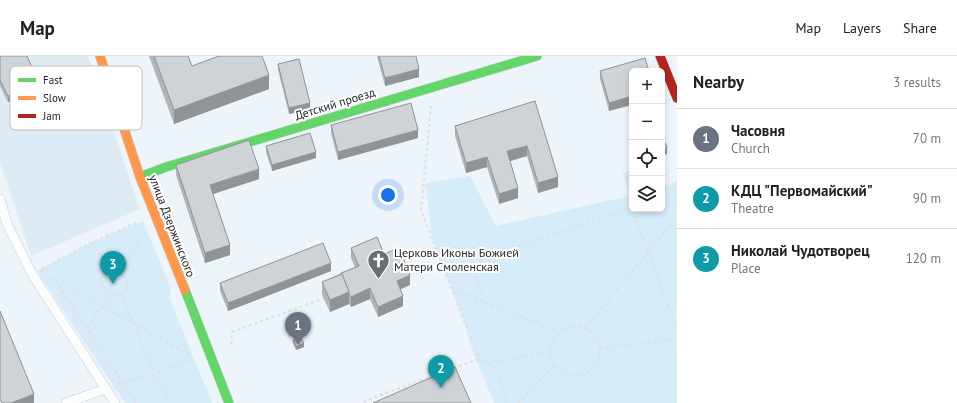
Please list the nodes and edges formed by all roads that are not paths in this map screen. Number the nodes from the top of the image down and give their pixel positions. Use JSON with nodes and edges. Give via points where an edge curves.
{"nodes":[{"id":1,"x":100,"y":56,"type":"edge"},
{"id":2,"x":537,"y":56,"type":"edge"},
{"id":3,"x":660,"y":56,"type":"edge"},
{"id":4,"x":103,"y":66,"type":"edge"},
{"id":5,"x":677,"y":98,"type":"edge"},
{"id":6,"x":124,"y":130,"type":"edge"},
{"id":7,"x":140,"y":177,"type":"junction"},
{"id":8,"x":0,"y":199,"type":"edge"},
{"id":9,"x":3,"y":225,"type":"edge"},
{"id":10,"x":105,"y":389,"type":"junction"},
{"id":11,"x":66,"y":403,"type":"edge"},
{"id":12,"x":115,"y":403,"type":"edge"},
{"id":13,"x":229,"y":403,"type":"edge"}],
"edges":[{"from":1,"to":4,"type":"street","name":"улица Дзержинского"},
{"from":2,"to":7,"type":"street","name":"Детский проезд"},
{"from":3,"to":5,"type":"street"},
{"from":6,"to":7,"type":"street","name":"улица Дзержинского"},
{"from":7,"to":13,"type":"street","name":"улица Дзержинского"},
{"from":8,"to":9,"type":"lane"},
{"from":9,"to":10,"type":"lane"},
{"from":10,"to":11,"type":"lane"},
{"from":10,"to":12,"type":"lane"}]}
